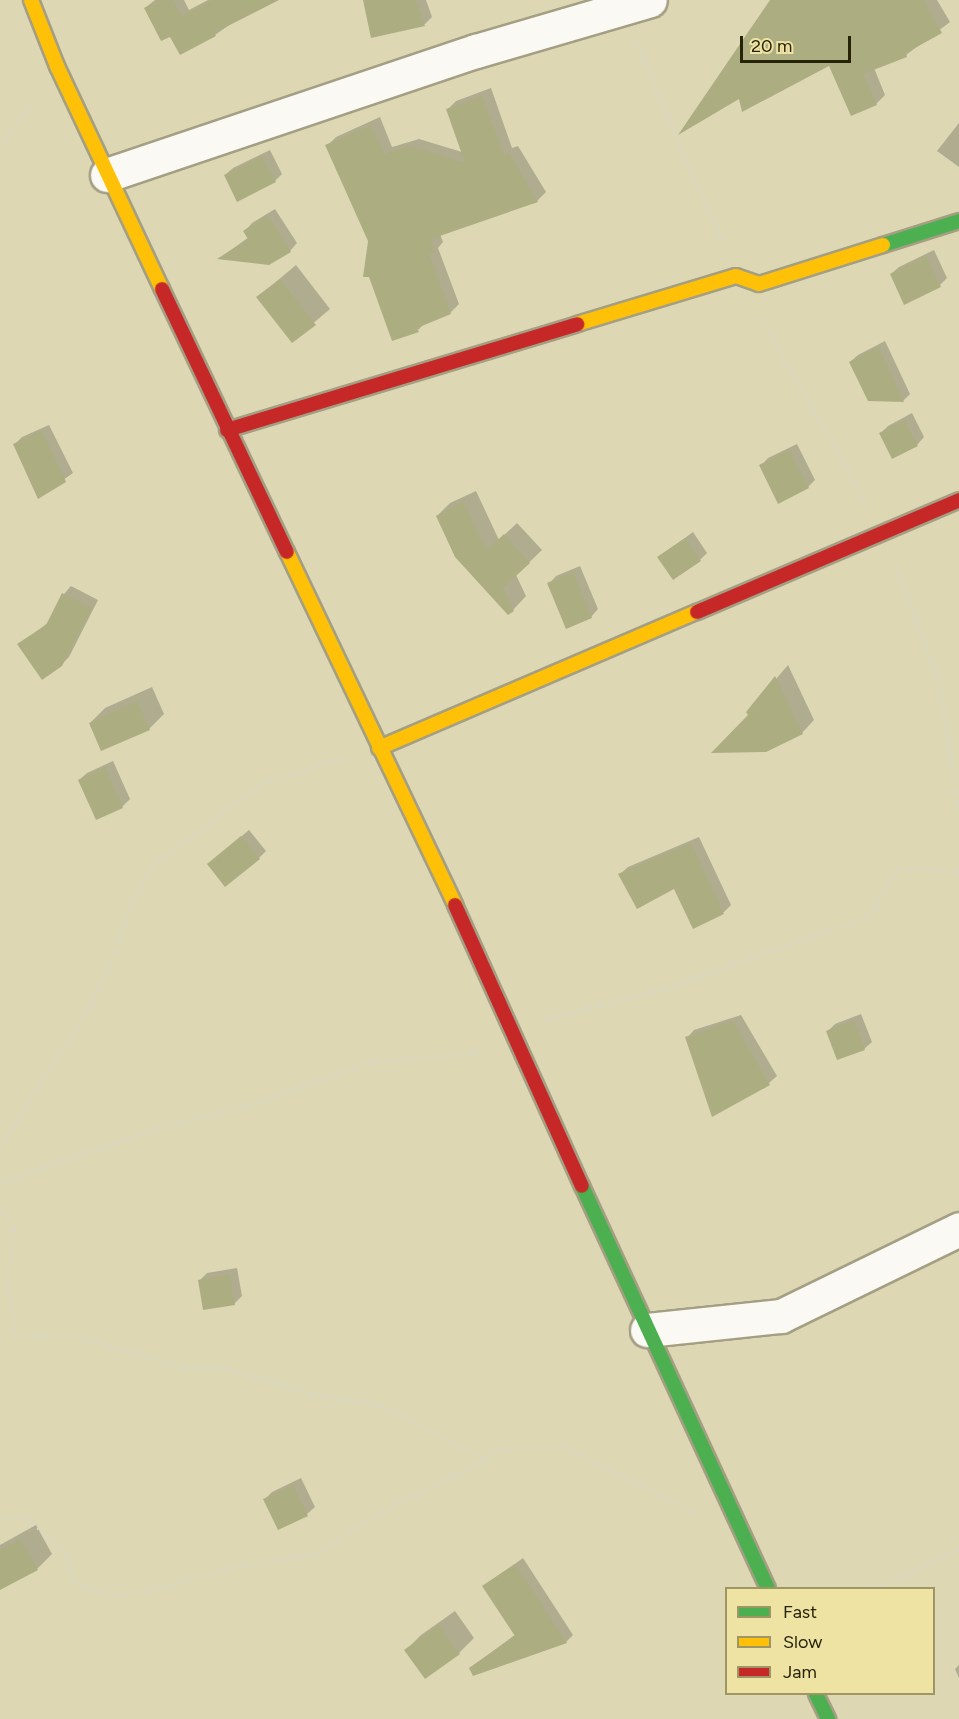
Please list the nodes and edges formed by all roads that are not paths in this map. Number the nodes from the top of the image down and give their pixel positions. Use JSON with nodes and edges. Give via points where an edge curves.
{"nodes":[{"id":1,"x":31,"y":0,"type":"edge"},
{"id":2,"x":636,"y":5,"type":"edge"},
{"id":3,"x":107,"y":175,"type":"junction"},
{"id":4,"x":959,"y":221,"type":"edge"},
{"id":5,"x":228,"y":430,"type":"junction"},
{"id":6,"x":959,"y":500,"type":"edge"},
{"id":7,"x":379,"y":748,"type":"junction"},
{"id":8,"x":959,"y":1229,"type":"edge"},
{"id":9,"x":647,"y":1330,"type":"junction"},
{"id":10,"x":768,"y":1587,"type":"edge"},
{"id":11,"x":816,"y":1695,"type":"edge"},
{"id":12,"x":828,"y":1719,"type":"edge"}],
"edges":[{"from":1,"to":3,"type":"street"},
{"from":2,"to":3,"type":"street","via":[[476,51]]},
{"from":3,"to":5,"type":"street"},
{"from":4,"to":5,"type":"street","via":[[759,284],[736,276]]},
{"from":5,"to":7,"type":"street"},
{"from":6,"to":7,"type":"street"},
{"from":7,"to":9,"type":"street","via":[[442,876]]},
{"from":8,"to":9,"type":"street","via":[[781,1316]]},
{"from":9,"to":10,"type":"street"},
{"from":11,"to":12,"type":"street"}]}
